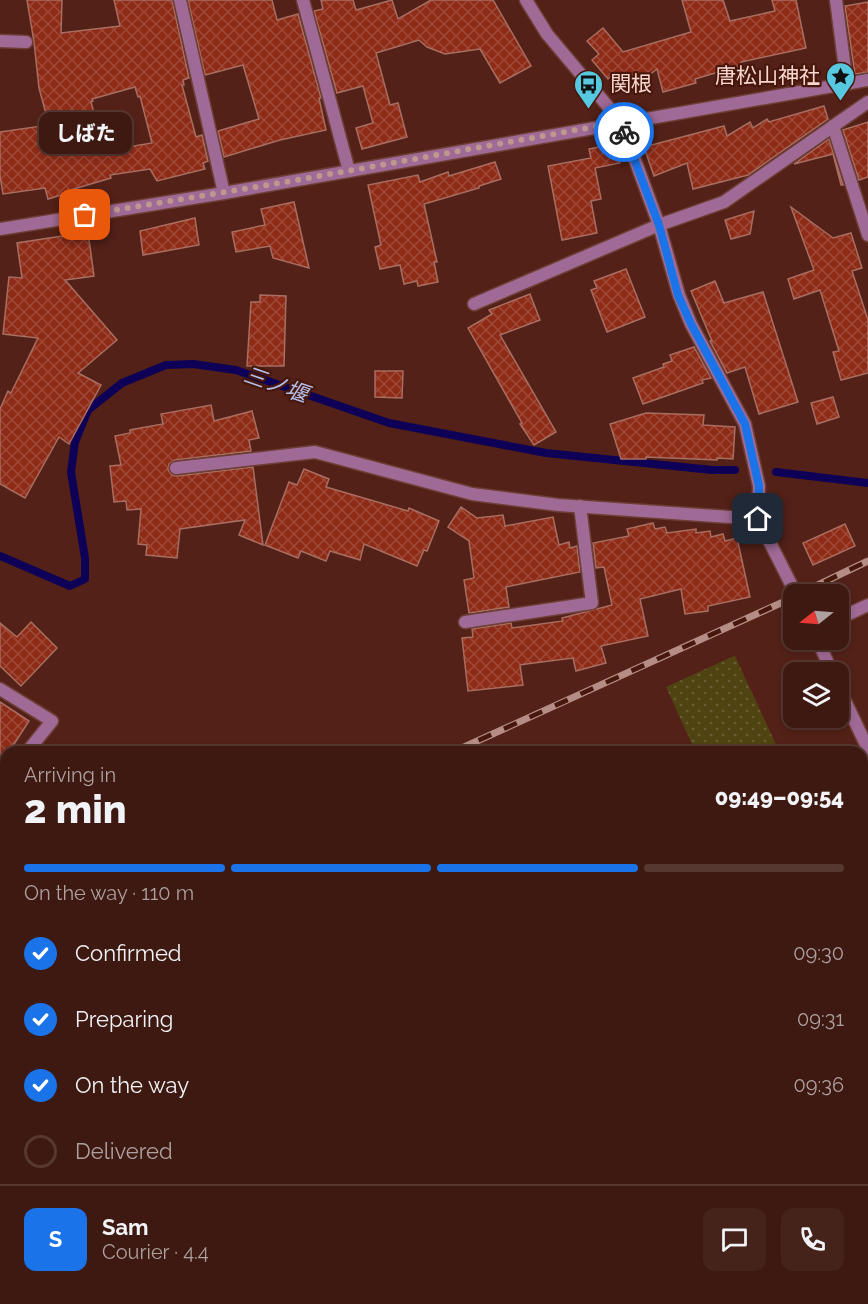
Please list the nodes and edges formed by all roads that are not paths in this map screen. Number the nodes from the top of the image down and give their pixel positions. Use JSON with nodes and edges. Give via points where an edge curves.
{"nodes":[{"id":1,"x":180,"y":0,"type":"edge"},
{"id":2,"x":303,"y":0,"type":"edge"},
{"id":3,"x":526,"y":0,"type":"edge"},
{"id":4,"x":836,"y":0,"type":"edge"},
{"id":5,"x":0,"y":41,"type":"edge"},
{"id":6,"x":26,"y":42,"type":"dead end"},
{"id":7,"x":868,"y":80,"type":"edge"},
{"id":8,"x":847,"y":84,"type":"junction"},
{"id":9,"x":868,"y":102,"type":"edge"},
{"id":10,"x":621,"y":122,"type":"junction"},
{"id":11,"x":833,"y":126,"type":"junction"},
{"id":12,"x":349,"y":171,"type":"junction"},
{"id":13,"x":224,"y":193,"type":"junction"},
{"id":14,"x":659,"y":225,"type":"junction"},
{"id":15,"x":0,"y":229,"type":"edge"},
{"id":16,"x":868,"y":235,"type":"edge"},
{"id":17,"x":474,"y":304,"type":"dead end"},
{"id":18,"x":176,"y":468,"type":"dead end"},
{"id":19,"x":580,"y":506,"type":"junction"},
{"id":20,"x":758,"y":519,"type":"junction"},
{"id":21,"x":791,"y":584,"type":"edge"},
{"id":22,"x":868,"y":605,"type":"edge"},
{"id":23,"x":849,"y":614,"type":"edge"},
{"id":24,"x":465,"y":622,"type":"dead end"},
{"id":25,"x":0,"y":689,"type":"edge"},
{"id":26,"x":849,"y":709,"type":"edge"},
{"id":27,"x":32,"y":746,"type":"edge"},
{"id":28,"x":867,"y":746,"type":"edge"}],
"edges":[{"from":1,"to":13,"type":"street"},
{"from":2,"to":12,"type":"street"},
{"from":3,"to":10,"type":"street","via":[[547,34]]},
{"from":4,"to":8,"type":"street"},
{"from":5,"to":6,"type":"street"},
{"from":7,"to":8,"type":"street"},
{"from":8,"to":10,"type":"street"},
{"from":9,"to":11,"type":"street"},
{"from":10,"to":12,"type":"street"},
{"from":10,"to":14,"type":"street"},
{"from":11,"to":14,"type":"street","via":[[724,202]]},
{"from":11,"to":16,"type":"street"},
{"from":12,"to":13,"type":"street"},
{"from":13,"to":15,"type":"street"},
{"from":14,"to":17,"type":"street"},
{"from":14,"to":20,"type":"street","via":[[678,295],[745,424],[759,486]]},
{"from":18,"to":19,"type":"street","via":[[315,452],[472,494]]},
{"from":19,"to":20,"type":"street"},
{"from":19,"to":24,"type":"street","via":[[592,603]]},
{"from":20,"to":21,"type":"street"},
{"from":22,"to":23,"type":"street"},
{"from":25,"to":27,"type":"street","via":[[52,721]]},
{"from":26,"to":28,"type":"street"}]}
